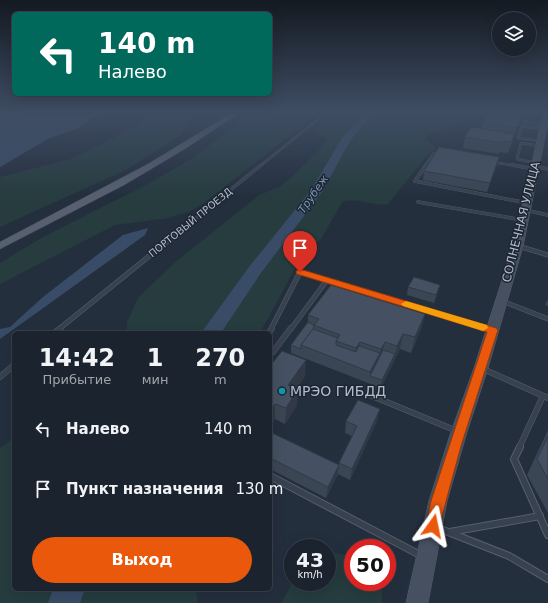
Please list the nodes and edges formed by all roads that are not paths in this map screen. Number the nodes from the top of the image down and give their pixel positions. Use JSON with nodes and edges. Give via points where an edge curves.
{"nodes":[{"id":1,"x":186,"y":140,"type":"edge"},
{"id":2,"x":196,"y":140,"type":"edge"},
{"id":3,"x":292,"y":140,"type":"edge"},
{"id":4,"x":526,"y":140,"type":"edge"},
{"id":5,"x":542,"y":140,"type":"edge"},
{"id":6,"x":441,"y":154,"type":"edge"},
{"id":7,"x":488,"y":162,"type":"edge"},
{"id":8,"x":538,"y":167,"type":"edge"},
{"id":9,"x":418,"y":202,"type":"dead end"},
{"id":10,"x":525,"y":211,"type":"junction"},
{"id":11,"x":548,"y":215,"type":"edge"},
{"id":12,"x":0,"y":239,"type":"edge"},
{"id":13,"x":0,"y":246,"type":"edge"},
{"id":14,"x":518,"y":246,"type":"junction"},
{"id":15,"x":548,"y":255,"type":"edge"},
{"id":16,"x":327,"y":280,"type":"junction"},
{"id":17,"x":501,"y":301,"type":"junction"},
{"id":18,"x":548,"y":319,"type":"edge"},
{"id":19,"x":493,"y":330,"type":"junction"},
{"id":20,"x":56,"y":331,"type":"edge"},
{"id":21,"x":270,"y":331,"type":"edge"},
{"id":22,"x":272,"y":352,"type":"edge"},
{"id":23,"x":12,"y":367,"type":"edge"},
{"id":24,"x":481,"y":368,"type":"junction"},
{"id":25,"x":0,"y":377,"type":"edge"},
{"id":26,"x":372,"y":396,"type":"dead end"},
{"id":27,"x":546,"y":397,"type":"edge"},
{"id":28,"x":459,"y":432,"type":"junction"},
{"id":29,"x":272,"y":477,"type":"edge"},
{"id":30,"x":540,"y":516,"type":"junction"},
{"id":31,"x":433,"y":526,"type":"junction"},
{"id":32,"x":450,"y":532,"type":"junction"},
{"id":33,"x":548,"y":535,"type":"edge"},
{"id":34,"x":426,"y":559,"type":"junction"},
{"id":35,"x":548,"y":579,"type":"edge"},
{"id":36,"x":421,"y":597,"type":"edge"}],
"edges":[{"from":1,"to":12,"type":"main road"},
{"from":2,"to":13,"type":"main road"},
{"from":3,"to":20,"type":"lane","name":"ПОРТОВЫЙ ПРОЕЗД"},
{"from":4,"to":8,"type":"lane","via":[[521,143],[517,159]]},
{"from":5,"to":8,"type":"main road","name":"СОЛНЕЧНАЯ УЛИЦА"},
{"from":6,"to":10,"type":"lane","via":[[434,153],[415,181]]},
{"from":7,"to":8,"type":"lane"},
{"from":8,"to":10,"type":"main road","name":"СОЛНЕЧНАЯ УЛИЦА"},
{"from":9,"to":10,"type":"lane"},
{"from":10,"to":11,"type":"lane"},
{"from":10,"to":14,"type":"main road","name":"СОЛНЕЧНАЯ УЛИЦА"},
{"from":14,"to":15,"type":"lane"},
{"from":14,"to":17,"type":"main road","name":"СОЛНЕЧНАЯ УЛИЦА"},
{"from":16,"to":19,"type":"lane"},
{"from":16,"to":21,"type":"lane","via":[[300,272]]},
{"from":16,"to":22,"type":"lane"},
{"from":17,"to":18,"type":"lane"},
{"from":17,"to":19,"type":"main road","name":"СОЛНЕЧНАЯ УЛИЦА"},
{"from":19,"to":24,"type":"main road","name":"СОЛНЕЧНАЯ УЛИЦА"},
{"from":23,"to":25,"type":"lane"},
{"from":24,"to":27,"type":"lane"},
{"from":24,"to":28,"type":"main road","name":"СОЛНЕЧНАЯ УЛИЦА"},
{"from":26,"to":28,"type":"lane"},
{"from":27,"to":30,"type":"lane","via":[[514,459]]},
{"from":28,"to":31,"type":"main road","name":"СОЛНЕЧНАЯ УЛИЦА"},
{"from":29,"to":34,"type":"lane"},
{"from":30,"to":32,"type":"lane"},
{"from":30,"to":33,"type":"lane"},
{"from":31,"to":32,"type":"lane"},
{"from":31,"to":34,"type":"main road","name":"СОЛНЕЧНАЯ УЛИЦА"},
{"from":32,"to":35,"type":"lane","via":[[509,556]]},
{"from":34,"to":36,"type":"main road","name":"СОЛНЕЧНАЯ УЛИЦА"}]}
